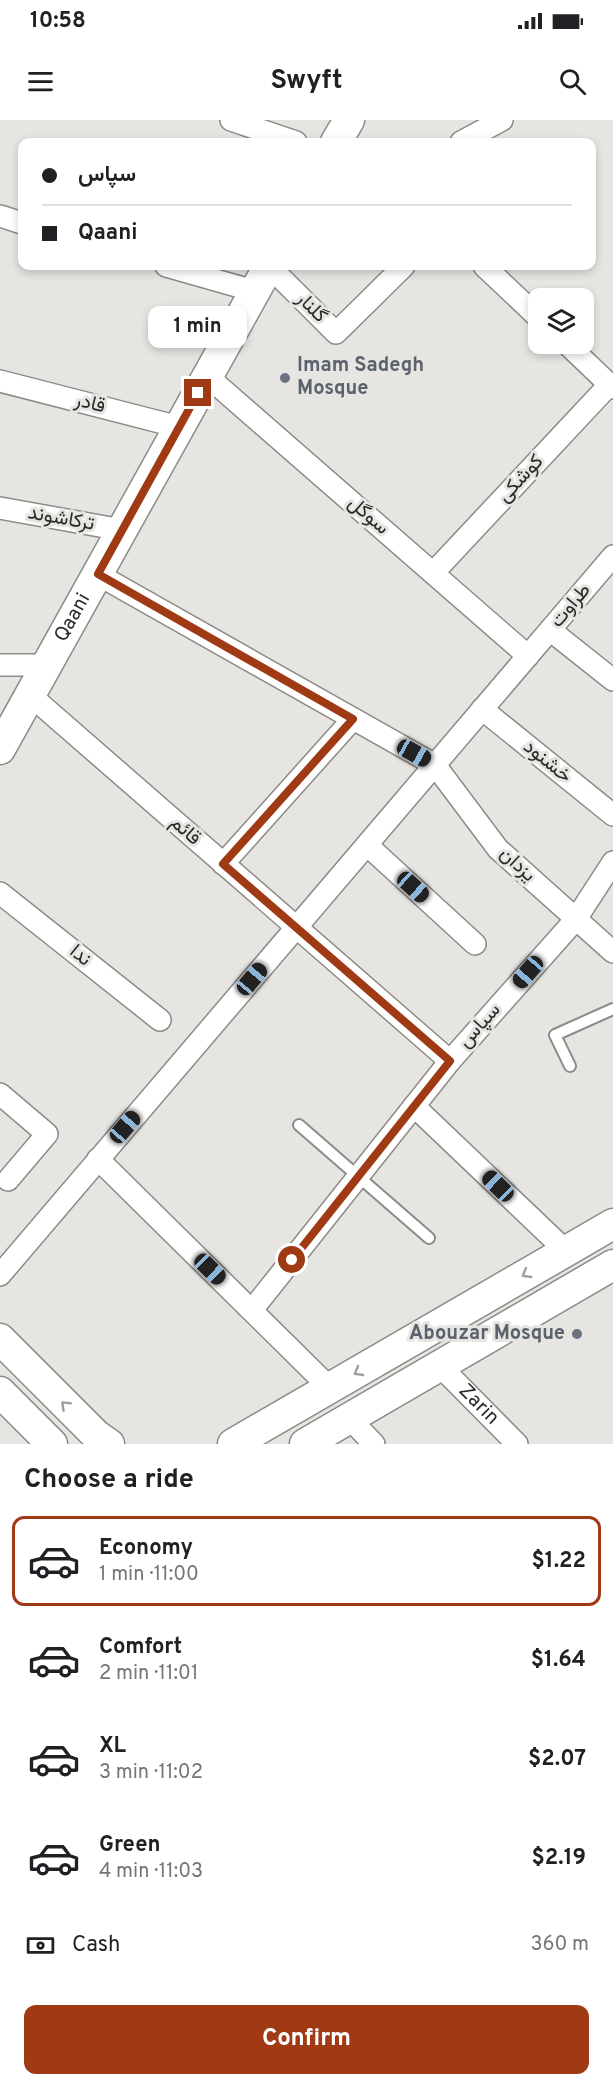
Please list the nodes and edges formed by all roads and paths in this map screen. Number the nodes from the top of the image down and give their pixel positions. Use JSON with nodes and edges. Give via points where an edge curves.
{"nodes":[{"id":1,"x":231,"y":120,"type":"edge"},
{"id":2,"x":502,"y":120,"type":"edge"},
{"id":3,"x":285,"y":138,"type":"edge"},
{"id":4,"x":468,"y":138,"type":"edge"},
{"id":5,"x":0,"y":216,"type":"edge"},
{"id":6,"x":18,"y":222,"type":"edge"},
{"id":7,"x":180,"y":270,"type":"edge"},
{"id":8,"x":267,"y":270,"type":"edge"},
{"id":9,"x":273,"y":270,"type":"edge"},
{"id":10,"x":400,"y":270,"type":"edge"},
{"id":11,"x":488,"y":270,"type":"edge"},
{"id":12,"x":254,"y":291,"type":"junction"},
{"id":13,"x":528,"y":308,"type":"edge"},
{"id":14,"x":577,"y":354,"type":"edge"},
{"id":15,"x":207,"y":376,"type":"junction"},
{"id":16,"x":0,"y":381,"type":"edge"},
{"id":17,"x":611,"y":386,"type":"edge"},
{"id":18,"x":179,"y":427,"type":"junction"},
{"id":19,"x":0,"y":508,"type":"edge"},
{"id":20,"x":122,"y":530,"type":"junction"},
{"id":21,"x":613,"y":556,"type":"edge"},
{"id":22,"x":433,"y":573,"type":"junction"},
{"id":23,"x":98,"y":574,"type":"junction"},
{"id":24,"x":550,"y":630,"type":"junction"},
{"id":25,"x":528,"y":656,"type":"junction"},
{"id":26,"x":0,"y":664,"type":"edge"},
{"id":27,"x":47,"y":665,"type":"junction"},
{"id":28,"x":613,"y":680,"type":"edge"},
{"id":29,"x":30,"y":695,"type":"junction"},
{"id":30,"x":482,"y":709,"type":"junction"},
{"id":31,"x":353,"y":719,"type":"junction"},
{"id":32,"x":0,"y":749,"type":"edge"},
{"id":33,"x":435,"y":765,"type":"junction"},
{"id":34,"x":613,"y":815,"type":"edge"},
{"id":35,"x":367,"y":845,"type":"junction"},
{"id":36,"x":613,"y":862,"type":"edge"},
{"id":37,"x":223,"y":864,"type":"junction"},
{"id":38,"x":0,"y":893,"type":"edge"},
{"id":39,"x":576,"y":919,"type":"junction"},
{"id":40,"x":296,"y":927,"type":"junction"},
{"id":41,"x":476,"y":944,"type":"dead end"},
{"id":42,"x":613,"y":952,"type":"edge"},
{"id":43,"x":613,"y":1009,"type":"edge"},
{"id":44,"x":160,"y":1020,"type":"dead end"},
{"id":45,"x":450,"y":1061,"type":"junction"},
{"id":46,"x":570,"y":1066,"type":"dead end"},
{"id":47,"x":0,"y":1094,"type":"edge"},
{"id":48,"x":414,"y":1106,"type":"junction"},
{"id":49,"x":299,"y":1125,"type":"dead end"},
{"id":50,"x":98,"y":1159,"type":"junction"},
{"id":51,"x":358,"y":1176,"type":"junction"},
{"id":52,"x":8,"y":1180,"type":"dead end"},
{"id":53,"x":613,"y":1224,"type":"edge"},
{"id":54,"x":429,"y":1238,"type":"dead end"},
{"id":55,"x":566,"y":1251,"type":"junction"},
{"id":56,"x":613,"y":1265,"type":"edge"},
{"id":57,"x":0,"y":1275,"type":"edge"},
{"id":58,"x":252,"y":1310,"type":"junction"},
{"id":59,"x":0,"y":1339,"type":"edge"},
{"id":60,"x":439,"y":1365,"type":"junction"},
{"id":61,"x":330,"y":1388,"type":"junction"},
{"id":62,"x":0,"y":1392,"type":"edge"},
{"id":63,"x":349,"y":1418,"type":"junction"},
{"id":64,"x":52,"y":1444,"type":"edge"},
{"id":65,"x":109,"y":1444,"type":"edge"},
{"id":66,"x":233,"y":1444,"type":"edge"},
{"id":67,"x":305,"y":1444,"type":"edge"},
{"id":68,"x":374,"y":1444,"type":"edge"},
{"id":69,"x":517,"y":1444,"type":"edge"}],
"edges":[{"from":1,"to":3,"type":"street"},
{"from":2,"to":4,"type":"street"},
{"from":5,"to":6,"type":"street"},
{"from":7,"to":12,"type":"street"},
{"from":8,"to":12,"type":"main road","name":"Qaani"},
{"from":9,"to":10,"type":"street","name":"گلنار","via":[[336,333]]},
{"from":11,"to":13,"type":"street"},
{"from":12,"to":15,"type":"main road","name":"Qaani"},
{"from":14,"to":17,"type":"street"},
{"from":15,"to":18,"type":"main road","name":"Qaani"},
{"from":15,"to":22,"type":"street","name":"سوگل"},
{"from":16,"to":18,"type":"street","name":"قادر"},
{"from":17,"to":22,"type":"street","name":"کوشکی"},
{"from":18,"to":20,"type":"main road","name":"Qaani"},
{"from":19,"to":20,"type":"street","name":"ترکاشوند"},
{"from":20,"to":23,"type":"main road","name":"Qaani"},
{"from":21,"to":24,"type":"street","name":"طراوت"},
{"from":22,"to":25,"type":"street","name":"سوگل"},
{"from":23,"to":27,"type":"main road","name":"Qaani"},
{"from":23,"to":31,"type":"street"},
{"from":24,"to":25,"type":"street","name":"طراوت"},
{"from":24,"to":28,"type":"street"},
{"from":25,"to":30,"type":"street","name":"طراوت"},
{"from":26,"to":27,"type":"street"},
{"from":27,"to":29,"type":"main road","name":"Qaani"},
{"from":29,"to":32,"type":"main road","name":"Qaani"},
{"from":29,"to":37,"type":"street","name":"قائم"},
{"from":30,"to":33,"type":"street","name":"طراوت"},
{"from":30,"to":34,"type":"street","name":"خشنود"},
{"from":31,"to":33,"type":"street"},
{"from":31,"to":37,"type":"street"},
{"from":33,"to":35,"type":"street","name":"طراوت"},
{"from":33,"to":39,"type":"street","name":"یزدان","via":[[498,849]]},
{"from":35,"to":40,"type":"street","name":"طراوت"},
{"from":35,"to":41,"type":"street"},
{"from":36,"to":39,"type":"street","name":"سپاس"},
{"from":37,"to":40,"type":"street","name":"قائم"},
{"from":38,"to":44,"type":"street","name":"ندا"},
{"from":39,"to":42,"type":"street","name":"یزدان"},
{"from":39,"to":45,"type":"street","name":"سپاس"},
{"from":40,"to":45,"type":"street","name":"قائم"},
{"from":40,"to":50,"type":"street","name":"طراوت"},
{"from":43,"to":46,"type":"lane","via":[[555,1035]]},
{"from":45,"to":48,"type":"street","name":"سپاس"},
{"from":47,"to":52,"type":"street","via":[[47,1134]]},
{"from":48,"to":51,"type":"street","name":"سپاس"},
{"from":48,"to":55,"type":"street"},
{"from":49,"to":51,"type":"lane"},
{"from":50,"to":57,"type":"street","name":"طراوت"},
{"from":50,"to":58,"type":"street"},
{"from":51,"to":54,"type":"lane"},
{"from":51,"to":58,"type":"street","name":"سپاس"},
{"from":53,"to":55,"type":"main road"},
{"from":55,"to":61,"type":"main road","one_way":true},
{"from":56,"to":60,"type":"main road"},
{"from":58,"to":61,"type":"street"},
{"from":65,"to":59,"type":"main road","one_way":true},
{"from":60,"to":63,"type":"main road"},
{"from":60,"to":69,"type":"street","name":"Zarin"},
{"from":61,"to":66,"type":"main road"},
{"from":62,"to":64,"type":"main road"},
{"from":63,"to":67,"type":"main road"},
{"from":63,"to":68,"type":"street"}]}
